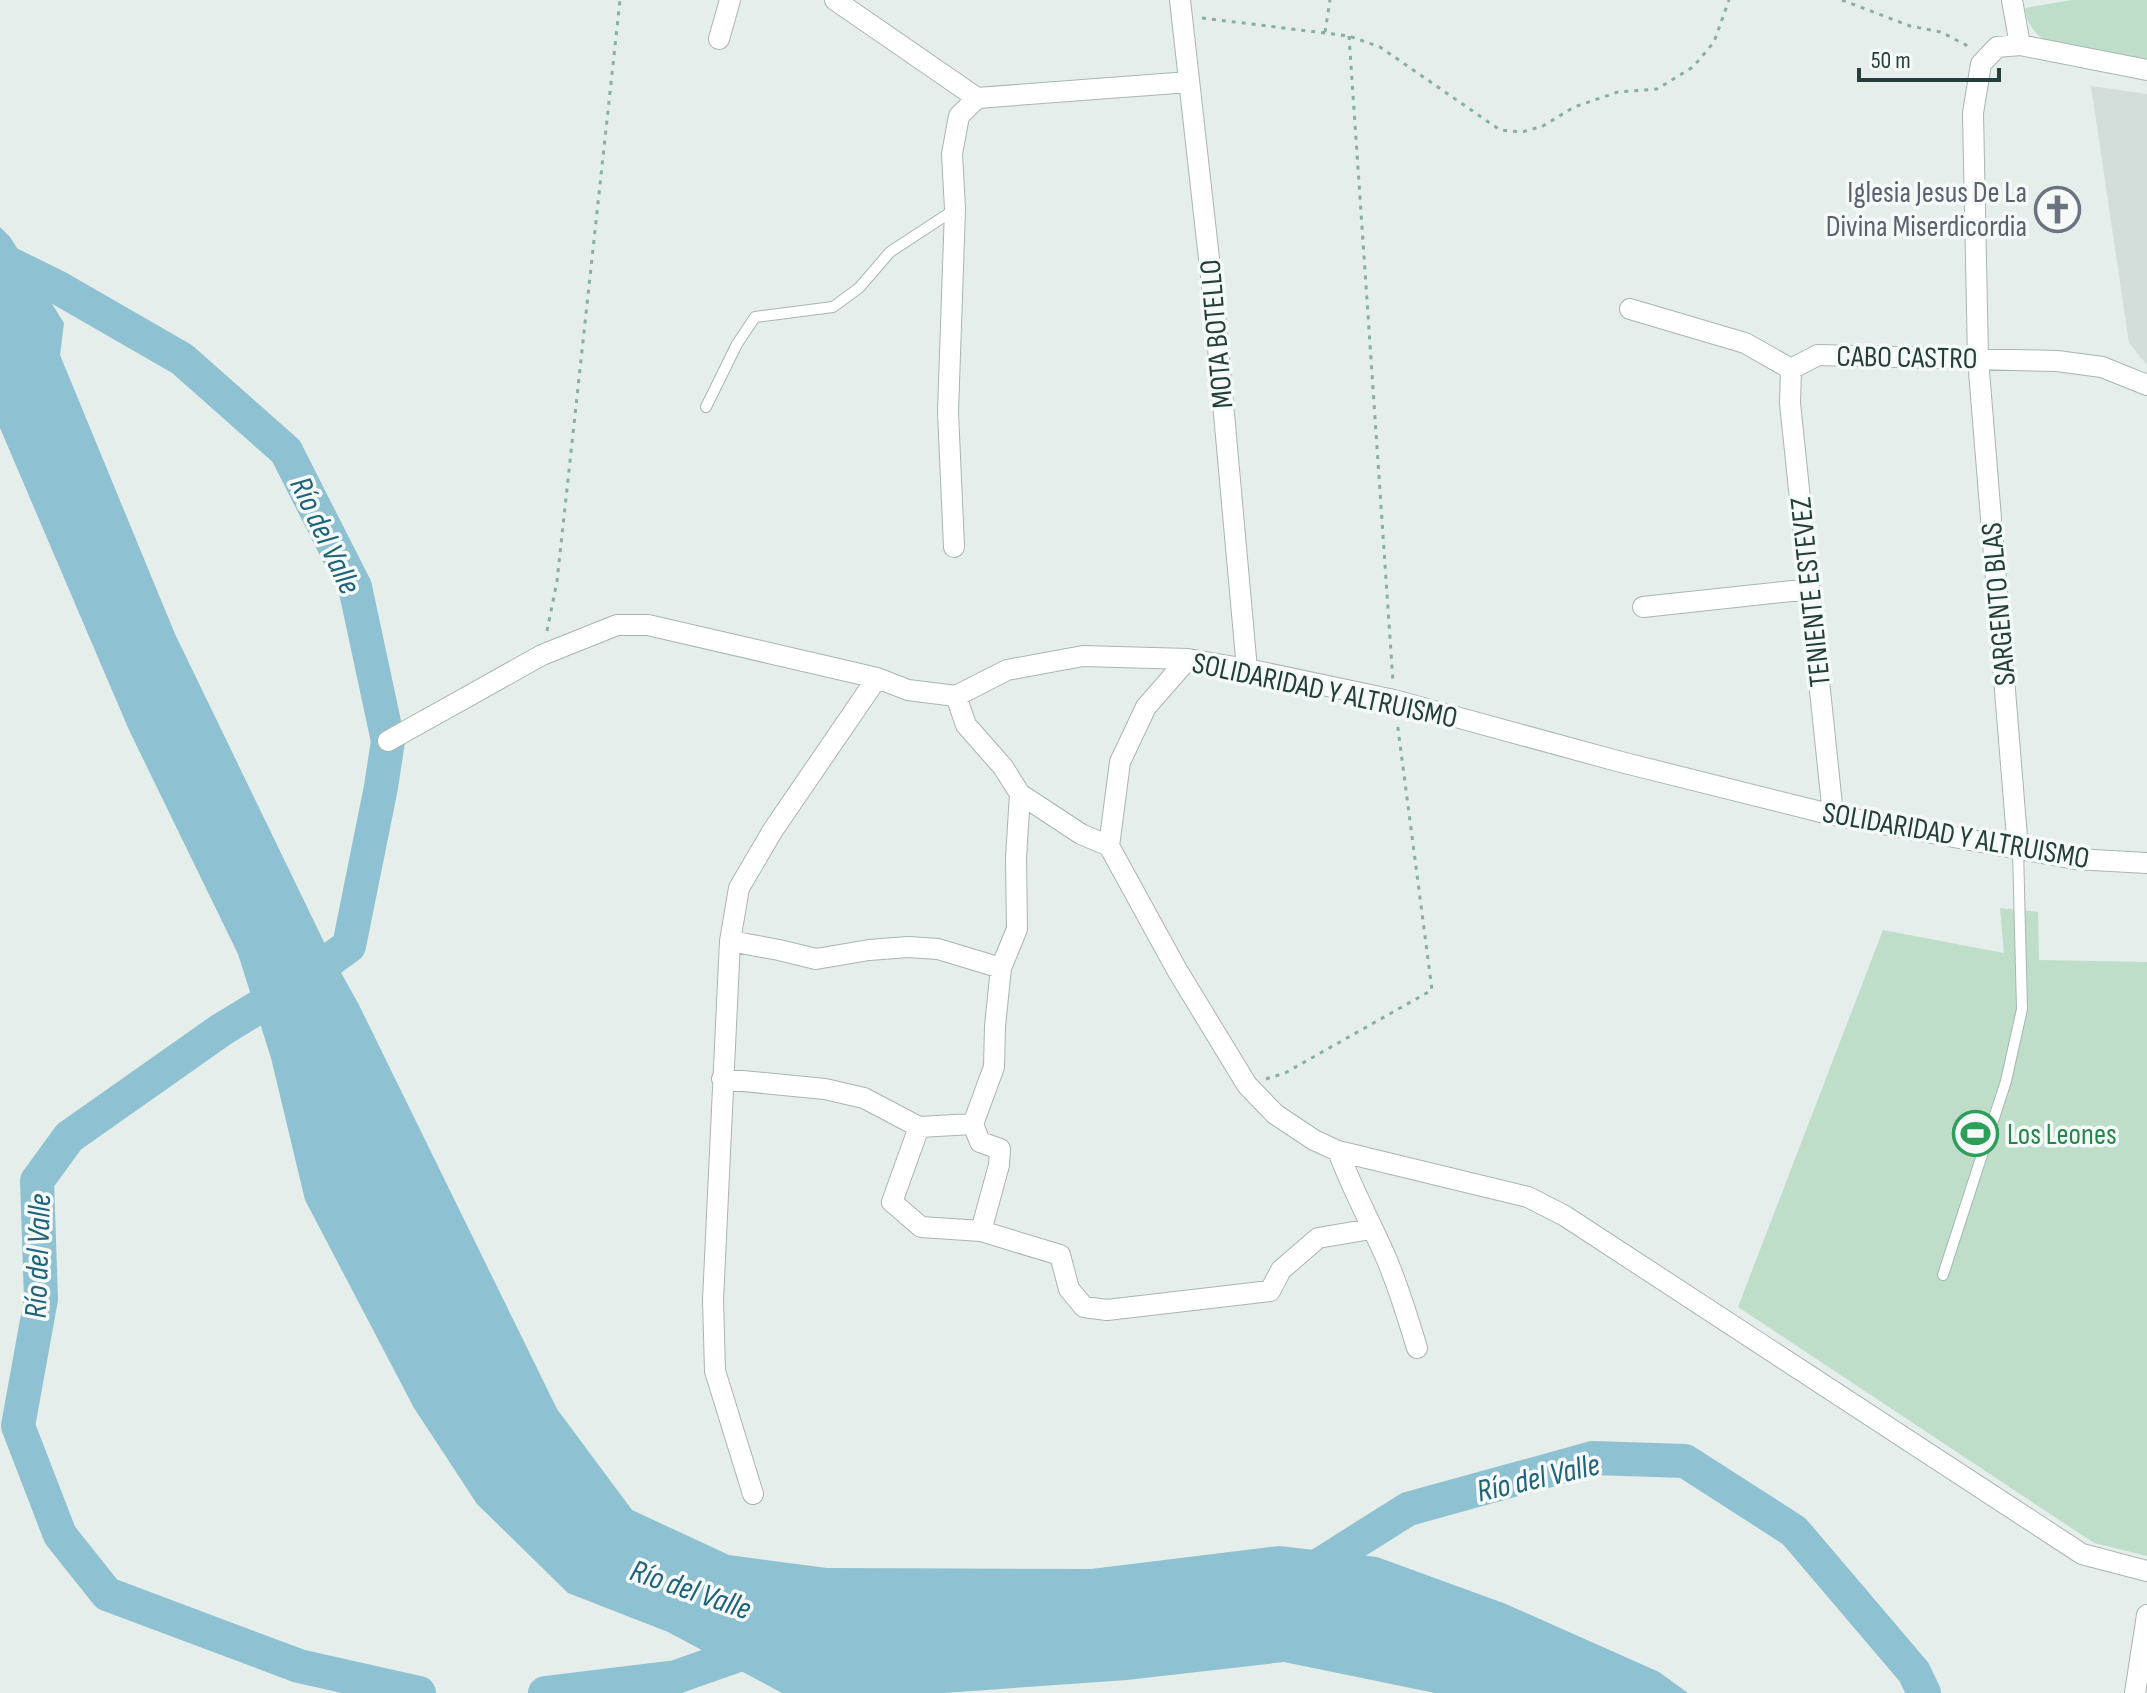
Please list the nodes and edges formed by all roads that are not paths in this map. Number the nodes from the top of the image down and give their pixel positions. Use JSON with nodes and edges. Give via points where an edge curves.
{"nodes":[{"id":1,"x":730,"y":0,"type":"edge"},
{"id":2,"x":835,"y":0,"type":"edge"},
{"id":3,"x":2012,"y":0,"type":"edge"},
{"id":4,"x":1181,"y":8,"type":"edge"},
{"id":5,"x":719,"y":39,"type":"dead end"},
{"id":6,"x":2020,"y":45,"type":"junction"},
{"id":7,"x":2147,"y":70,"type":"edge"},
{"id":8,"x":1189,"y":82,"type":"junction"},
{"id":9,"x":977,"y":98,"type":"junction"},
{"id":10,"x":955,"y":209,"type":"junction"},
{"id":11,"x":1630,"y":309,"type":"dead end"},
{"id":12,"x":1978,"y":359,"type":"junction"},
{"id":13,"x":1791,"y":369,"type":"junction"},
{"id":14,"x":2147,"y":385,"type":"edge"},
{"id":15,"x":706,"y":407,"type":"dead end"},
{"id":16,"x":954,"y":547,"type":"dead end"},
{"id":17,"x":1810,"y":589,"type":"junction"},
{"id":18,"x":1643,"y":607,"type":"dead end"},
{"id":19,"x":1188,"y":659,"type":"junction"},
{"id":20,"x":1247,"y":669,"type":"junction"},
{"id":21,"x":877,"y":678,"type":"junction"},
{"id":22,"x":956,"y":696,"type":"junction"},
{"id":23,"x":388,"y":741,"type":"dead end"},
{"id":24,"x":1020,"y":794,"type":"junction"},
{"id":25,"x":1833,"y":815,"type":"junction"},
{"id":26,"x":1109,"y":846,"type":"junction"},
{"id":27,"x":2018,"y":850,"type":"junction"},
{"id":28,"x":2147,"y":863,"type":"edge"},
{"id":29,"x":730,"y":941,"type":"junction"},
{"id":30,"x":1001,"y":968,"type":"junction"},
{"id":31,"x":722,"y":1079,"type":"junction"},
{"id":32,"x":973,"y":1124,"type":"junction"},
{"id":33,"x":919,"y":1127,"type":"junction"},
{"id":34,"x":1338,"y":1151,"type":"junction"},
{"id":35,"x":1371,"y":1229,"type":"junction"},
{"id":36,"x":981,"y":1231,"type":"junction"},
{"id":37,"x":1943,"y":1275,"type":"dead end"},
{"id":38,"x":1417,"y":1348,"type":"dead end"},
{"id":39,"x":753,"y":1494,"type":"dead end"},
{"id":40,"x":2147,"y":1571,"type":"edge"},
{"id":41,"x":2147,"y":1615,"type":"edge"},
{"id":42,"x":2135,"y":1693,"type":"edge"}],
"edges":[{"from":1,"to":5,"type":"street"},
{"from":2,"to":9,"type":"street"},
{"from":3,"to":6,"type":"street"},
{"from":4,"to":8,"type":"street","name":"MOTA BOTELLO"},
{"from":6,"to":7,"type":"street"},
{"from":6,"to":12,"type":"street","name":"SARGENTO BLAS","via":[[1997,47],[1981,64],[1973,113]]},
{"from":8,"to":9,"type":"street"},
{"from":8,"to":20,"type":"street","name":"MOTA BOTELLO"},
{"from":9,"to":10,"type":"street","via":[[959,116],[952,154]]},
{"from":10,"to":15,"type":"lane","via":[[890,252],[859,288],[833,307],[755,317]]},
{"from":10,"to":16,"type":"street","via":[[948,412]]},
{"from":11,"to":13,"type":"street","via":[[1745,343]]},
{"from":12,"to":13,"type":"street","name":"CABO CASTRO","via":[[1818,355]]},
{"from":12,"to":14,"type":"street","name":"CABO CASTRO","via":[[2102,367]]},
{"from":12,"to":27,"type":"street","name":"SARGENTO BLAS"},
{"from":13,"to":17,"type":"street","name":"TENIENTE ESTEVEZ"},
{"from":17,"to":18,"type":"street"},
{"from":17,"to":25,"type":"street","name":"TENIENTE ESTEVEZ"},
{"from":19,"to":20,"type":"street","name":"SOLIDARIDAD Y ALTRUISMO"},
{"from":19,"to":22,"type":"street","name":"SOLIDARIDAD Y ALTRUISMO","via":[[1083,656],[1007,670]]},
{"from":19,"to":26,"type":"street","via":[[1146,707],[1120,762]]},
{"from":20,"to":25,"type":"street","name":"SOLIDARIDAD Y ALTRUISMO","via":[[1394,700]]},
{"from":21,"to":22,"type":"street","via":[[908,690]]},
{"from":21,"to":23,"type":"street","via":[[648,625],[617,625],[542,655]]},
{"from":21,"to":29,"type":"street","via":[[739,888]]},
{"from":22,"to":24,"type":"street","via":[[966,725]]},
{"from":24,"to":26,"type":"street"},
{"from":24,"to":30,"type":"street","via":[[1017,929]]},
{"from":25,"to":27,"type":"street","name":"SOLIDARIDAD Y ALTRUISMO"},
{"from":26,"to":34,"type":"street","via":[[1247,1085],[1275,1114]]},
{"from":27,"to":28,"type":"street","name":"SOLIDARIDAD Y ALTRUISMO"},
{"from":27,"to":37,"type":"lane","via":[[2022,1009],[2006,1081]]},
{"from":29,"to":30,"type":"street","via":[[816,959],[869,950],[938,949]]},
{"from":29,"to":31,"type":"street"},
{"from":30,"to":32,"type":"street","via":[[994,1067]]},
{"from":31,"to":33,"type":"street","via":[[864,1098]]},
{"from":31,"to":39,"type":"street","via":[[715,1371]]},
{"from":32,"to":33,"type":"street"},
{"from":32,"to":36,"type":"street","via":[[980,1142],[1000,1149]]},
{"from":33,"to":36,"type":"street","via":[[892,1202],[921,1227]]},
{"from":34,"to":35,"type":"street"},
{"from":34,"to":40,"type":"street","via":[[1528,1197],[1565,1216],[2082,1554]]},
{"from":35,"to":36,"type":"street","via":[[1318,1238],[1281,1270],[1270,1291],[1107,1310],[1084,1307],[1069,1289],[1060,1255]]},
{"from":35,"to":38,"type":"street"},
{"from":41,"to":42,"type":"street"}]}
